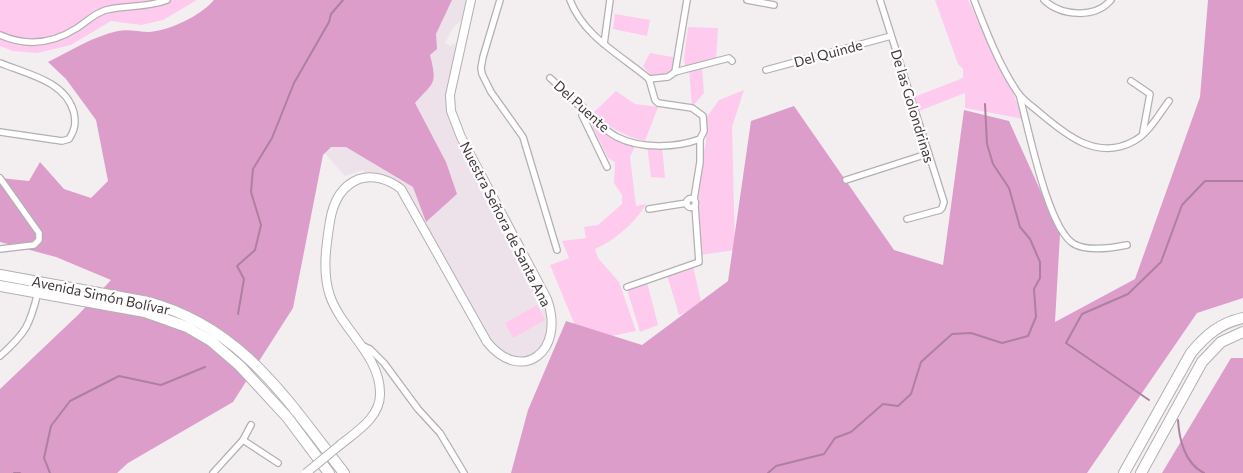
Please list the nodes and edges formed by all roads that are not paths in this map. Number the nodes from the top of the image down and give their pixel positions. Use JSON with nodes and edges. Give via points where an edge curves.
{"nodes":[{"id":1,"x":167,"y":0,"type":"edge"},
{"id":2,"x":471,"y":0,"type":"edge"},
{"id":3,"x":500,"y":0,"type":"edge"},
{"id":4,"x":570,"y":0,"type":"edge"},
{"id":5,"x":610,"y":0,"type":"edge"},
{"id":6,"x":686,"y":0,"type":"edge"},
{"id":7,"x":747,"y":0,"type":"edge"},
{"id":8,"x":880,"y":0,"type":"edge"},
{"id":9,"x":974,"y":0,"type":"edge"},
{"id":10,"x":1044,"y":0,"type":"edge"},
{"id":11,"x":1111,"y":0,"type":"edge"},
{"id":12,"x":774,"y":5,"type":"dead end"},
{"id":13,"x":0,"y":35,"type":"edge"},
{"id":14,"x":891,"y":36,"type":"junction"},
{"id":15,"x":604,"y":44,"type":"junction"},
{"id":16,"x":732,"y":61,"type":"dead end"},
{"id":17,"x":0,"y":63,"type":"edge"},
{"id":18,"x":766,"y":70,"type":"dead end"},
{"id":19,"x":676,"y":72,"type":"junction"},
{"id":20,"x":550,"y":78,"type":"dead end"},
{"id":21,"x":649,"y":79,"type":"junction"},
{"id":22,"x":1131,"y":81,"type":"dead end"},
{"id":23,"x":1019,"y":94,"type":"junction"},
{"id":24,"x":1169,"y":101,"type":"dead end"},
{"id":25,"x":583,"y":107,"type":"junction"},
{"id":26,"x":0,"y":132,"type":"edge"},
{"id":27,"x":1143,"y":134,"type":"junction"},
{"id":28,"x":700,"y":139,"type":"junction"},
{"id":29,"x":927,"y":154,"type":"junction"},
{"id":30,"x":607,"y":167,"type":"dead end"},
{"id":31,"x":0,"y":178,"type":"edge"},
{"id":32,"x":846,"y":180,"type":"dead end"},
{"id":33,"x":694,"y":199,"type":"junction"},
{"id":34,"x":687,"y":203,"type":"junction"},
{"id":35,"x":695,"y":206,"type":"junction"},
{"id":36,"x":649,"y":209,"type":"dead end"},
{"id":37,"x":907,"y":219,"type":"dead end"},
{"id":38,"x":1127,"y":245,"type":"dead end"},
{"id":39,"x":0,"y":249,"type":"edge"},
{"id":40,"x":556,"y":250,"type":"dead end"},
{"id":41,"x":0,"y":275,"type":"edge"},
{"id":42,"x":0,"y":286,"type":"edge"},
{"id":43,"x":627,"y":287,"type":"dead end"},
{"id":44,"x":38,"y":292,"type":"junction"},
{"id":45,"x":1243,"y":318,"type":"edge"},
{"id":46,"x":1243,"y":332,"type":"edge"},
{"id":47,"x":362,"y":345,"type":"junction"},
{"id":48,"x":0,"y":356,"type":"edge"},
{"id":49,"x":252,"y":425,"type":"dead end"},
{"id":50,"x":242,"y":440,"type":"junction"},
{"id":51,"x":278,"y":463,"type":"dead end"},
{"id":52,"x":213,"y":473,"type":"edge"},
{"id":53,"x":306,"y":473,"type":"edge"},
{"id":54,"x":330,"y":473,"type":"edge"},
{"id":55,"x":344,"y":473,"type":"edge"},
{"id":56,"x":464,"y":473,"type":"edge"},
{"id":57,"x":1124,"y":473,"type":"edge"},
{"id":58,"x":1141,"y":473,"type":"edge"}],
"edges":[{"from":1,"to":13,"type":"street","via":[[154,5],[106,10],[48,42],[26,42]]},
{"from":2,"to":47,"type":"street","name":"Nuestra Señora de Santa Ana","via":[[453,77],[451,111],[460,137],[547,299],[553,319],[552,336],[544,351],[529,360],[509,359],[494,351],[405,194],[381,178],[370,177],[350,183],[336,201],[325,270],[331,298]]},
{"from":3,"to":40,"type":"street","via":[[481,68],[491,92],[523,137]]},
{"from":4,"to":15,"type":"street","via":[[583,23]]},
{"from":5,"to":15,"type":"street"},
{"from":6,"to":19,"type":"street"},
{"from":7,"to":12,"type":"street"},
{"from":8,"to":14,"type":"street","name":"De las Golondrinas"},
{"from":9,"to":23,"type":"street","via":[[1004,69]]},
{"from":10,"to":11,"type":"street","via":[[1066,12],[1078,14],[1097,10]]},
{"from":14,"to":18,"type":"street","name":"Del Quinde"},
{"from":14,"to":29,"type":"street","name":"De las Golondrinas"},
{"from":15,"to":21,"type":"street"},
{"from":16,"to":19,"type":"street","via":[[730,58]]},
{"from":17,"to":26,"type":"street","via":[[62,90],[71,103],[75,125],[70,139],[62,141]]},
{"from":19,"to":21,"type":"street","via":[[668,77]]},
{"from":20,"to":25,"type":"street","name":"Del Puente"},
{"from":21,"to":28,"type":"street","via":[[658,103],[692,108],[703,116],[704,131]]},
{"from":22,"to":27,"type":"street","via":[[1150,94]]},
{"from":23,"to":27,"type":"street","via":[[1068,136],[1087,145],[1112,149],[1125,146]]},
{"from":23,"to":38,"type":"street","via":[[1037,171],[1064,233],[1073,244],[1088,248]]},
{"from":24,"to":27,"type":"street"},
{"from":25,"to":28,"type":"street","name":"Del Puente","via":[[606,129],[629,141],[659,146]]},
{"from":25,"to":30,"type":"street","via":[[582,115]]},
{"from":28,"to":33,"type":"street"},
{"from":29,"to":32,"type":"street"},
{"from":29,"to":37,"type":"street","name":"De las Golondrinas","via":[[944,202],[940,210]]},
{"from":31,"to":39,"type":"street","via":[[40,240],[34,245]]},
{"from":33,"to":34,"type":"street"},
{"from":33,"to":35,"type":"street"},
{"from":34,"to":35,"type":"street","via":[[690,208]]},
{"from":34,"to":36,"type":"street"},
{"from":35,"to":43,"type":"street","via":[[699,262]]},
{"from":41,"to":55,"type":"highway","name":"Avenida Simón Bolívar","via":[[148,302],[200,322],[232,343],[264,373]]},
{"from":42,"to":44,"type":"highway","name":"Avenida Simón Bolívar"},
{"from":44,"to":48,"type":"street","via":[[28,328]]},
{"from":44,"to":54,"type":"highway","name":"Avenida Simón Bolívar","via":[[165,318],[211,341],[263,390]]},
{"from":45,"to":57,"type":"highway","via":[[1205,336],[1191,352]]},
{"from":46,"to":58,"type":"highway","via":[[1221,342],[1202,362]]},
{"from":47,"to":53,"type":"street","name":"Nuestra Señora de Santa Ana","bridge":true,"via":[[379,380],[380,396],[374,415]]},
{"from":47,"to":56,"type":"street","via":[[384,363],[440,433]]},
{"from":49,"to":50,"type":"street"},
{"from":50,"to":51,"type":"street"},
{"from":50,"to":52,"type":"street"}]}
